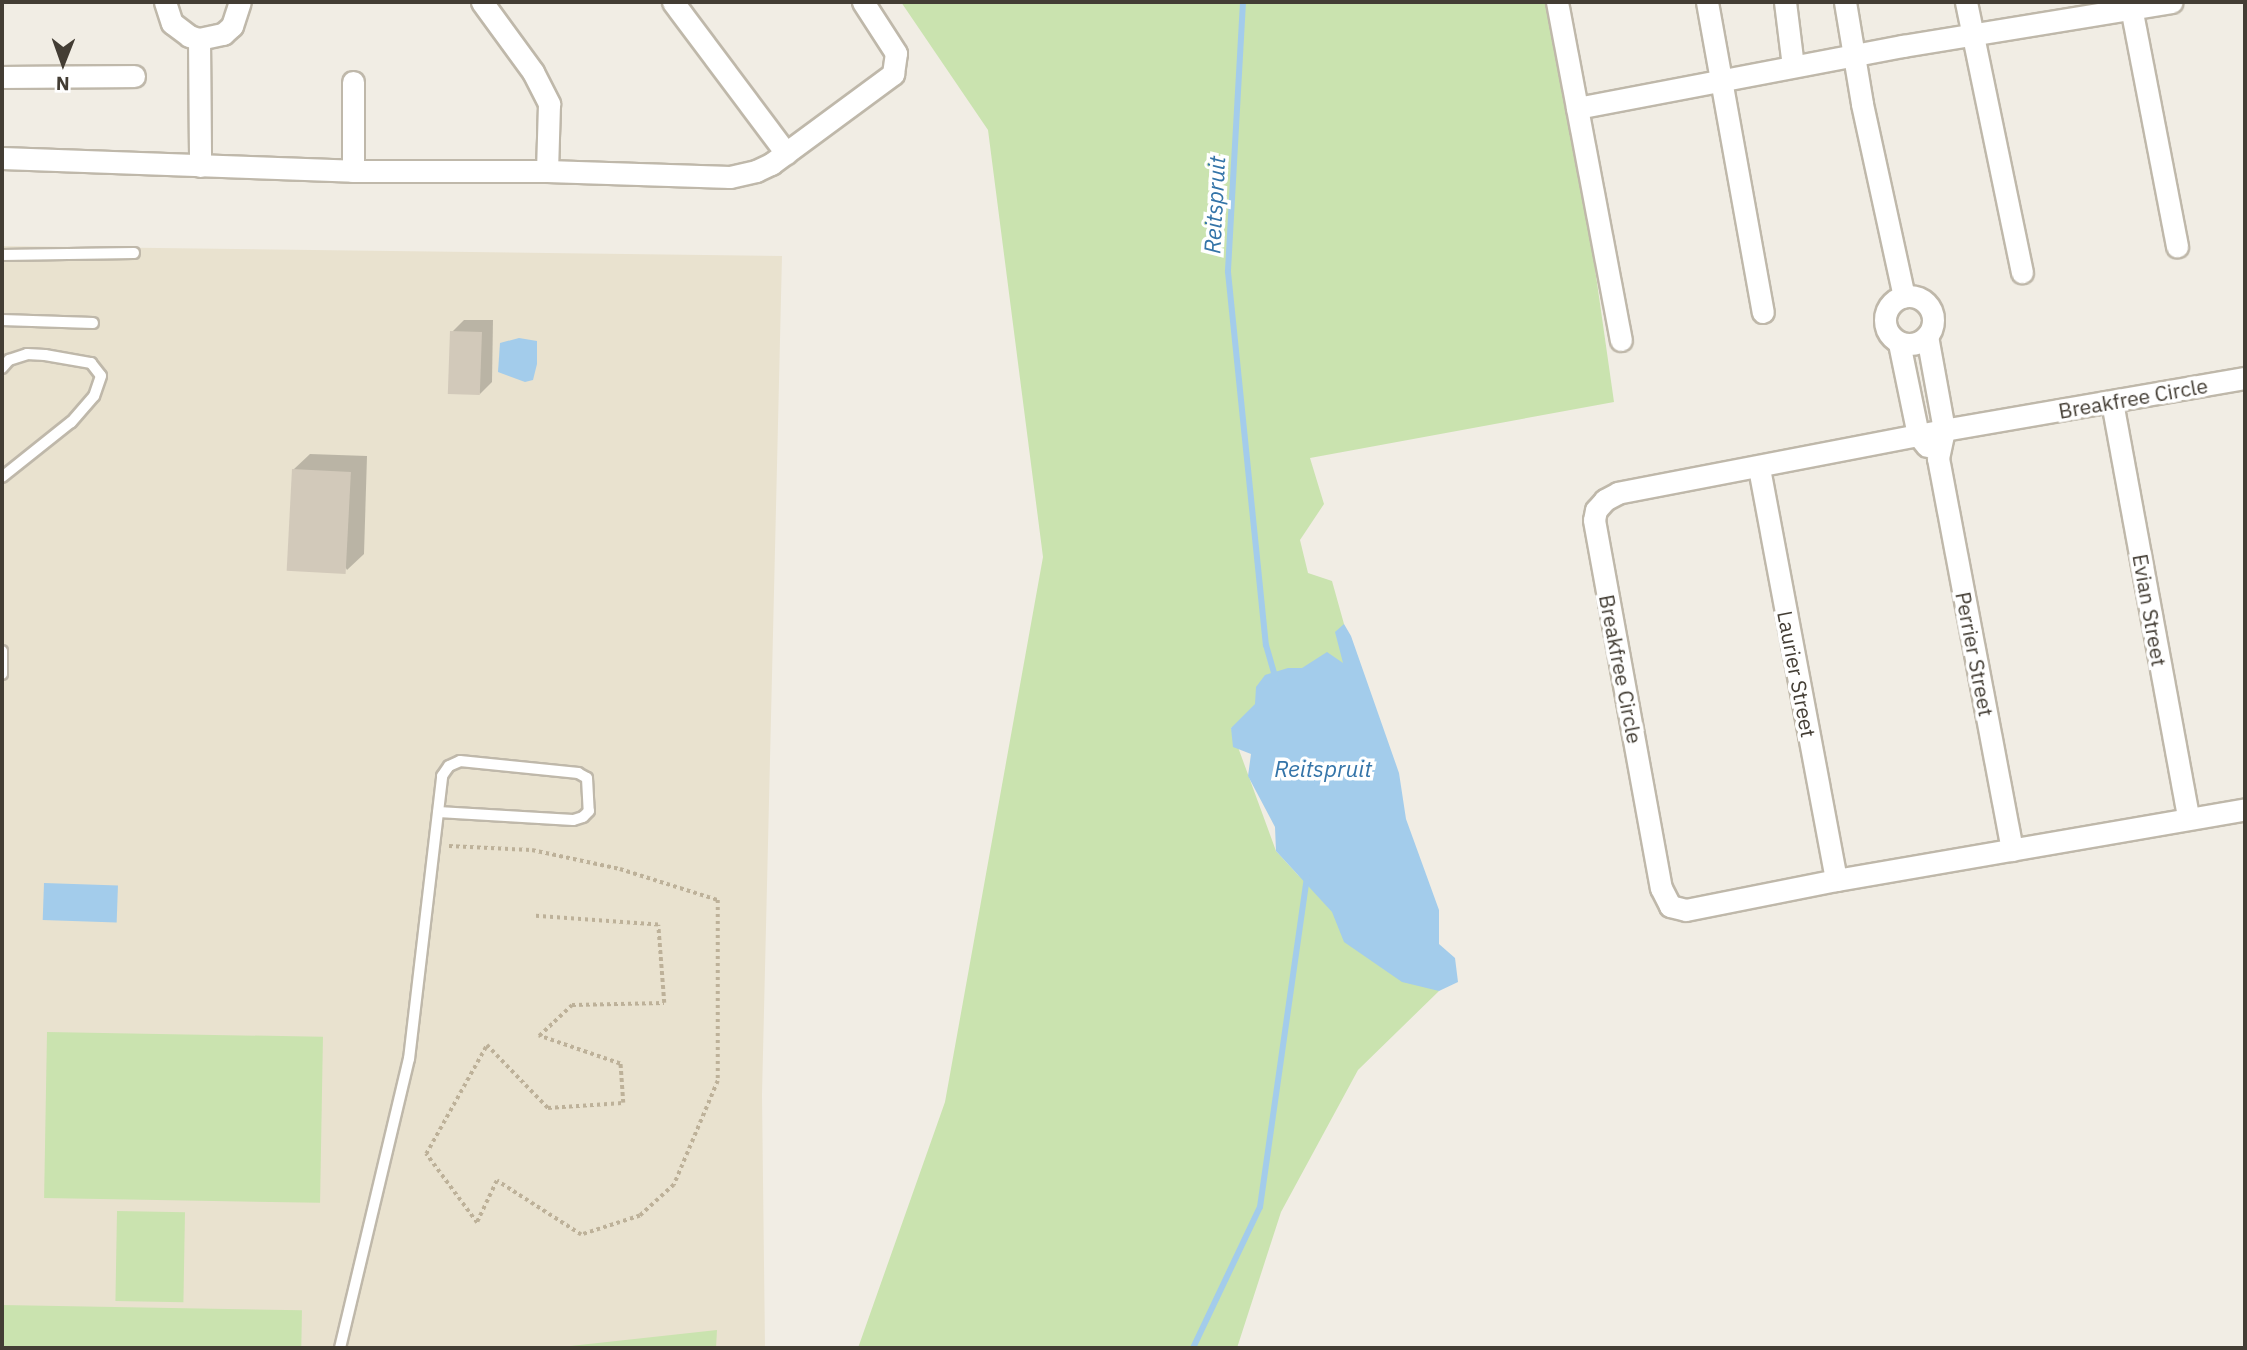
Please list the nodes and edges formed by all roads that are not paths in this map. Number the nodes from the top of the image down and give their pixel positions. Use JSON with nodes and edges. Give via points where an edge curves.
{"nodes":[{"id":1,"x":165,"y":2,"type":"edge"},
{"id":2,"x":240,"y":2,"type":"edge"},
{"id":3,"x":482,"y":2,"type":"edge"},
{"id":4,"x":673,"y":2,"type":"edge"},
{"id":5,"x":863,"y":2,"type":"edge"},
{"id":6,"x":1557,"y":2,"type":"edge"},
{"id":7,"x":1707,"y":2,"type":"edge"},
{"id":8,"x":1785,"y":2,"type":"edge"},
{"id":9,"x":1845,"y":2,"type":"edge"},
{"id":10,"x":1966,"y":2,"type":"edge"},
{"id":11,"x":2171,"y":2,"type":"edge"},
{"id":12,"x":2131,"y":5,"type":"edge"},
{"id":13,"x":1972,"y":35,"type":"junction"},
{"id":14,"x":199,"y":39,"type":"junction"},
{"id":15,"x":1854,"y":57,"type":"junction"},
{"id":16,"x":1793,"y":66,"type":"junction"},
{"id":17,"x":134,"y":76,"type":"dead end"},
{"id":18,"x":2,"y":77,"type":"edge"},
{"id":19,"x":1720,"y":80,"type":"junction"},
{"id":20,"x":353,"y":82,"type":"dead end"},
{"id":21,"x":1577,"y":108,"type":"junction"},
{"id":22,"x":786,"y":153,"type":"junction"},
{"id":23,"x":2,"y":158,"type":"edge"},
{"id":24,"x":200,"y":166,"type":"junction"},
{"id":25,"x":353,"y":171,"type":"junction"},
{"id":26,"x":547,"y":171,"type":"junction"},
{"id":27,"x":2178,"y":247,"type":"dead end"},
{"id":28,"x":134,"y":253,"type":"dead end"},
{"id":29,"x":2,"y":255,"type":"edge"},
{"id":30,"x":2022,"y":272,"type":"dead end"},
{"id":31,"x":1904,"y":296,"type":"junction"},
{"id":32,"x":1763,"y":312,"type":"dead end"},
{"id":33,"x":2,"y":320,"type":"edge"},
{"id":34,"x":93,"y":323,"type":"dead end"},
{"id":35,"x":1927,"y":337,"type":"junction"},
{"id":36,"x":1621,"y":340,"type":"dead end"},
{"id":37,"x":1899,"y":343,"type":"junction"},
{"id":38,"x":2,"y":368,"type":"edge"},
{"id":39,"x":2245,"y":378,"type":"edge"},
{"id":40,"x":2112,"y":402,"type":"junction"},
{"id":41,"x":1944,"y":430,"type":"junction"},
{"id":42,"x":1918,"y":435,"type":"junction"},
{"id":43,"x":1938,"y":458,"type":"junction"},
{"id":44,"x":1759,"y":468,"type":"junction"},
{"id":45,"x":2,"y":477,"type":"edge"},
{"id":46,"x":2,"y":650,"type":"edge"},
{"id":47,"x":2,"y":674,"type":"edge"},
{"id":48,"x":2245,"y":809,"type":"edge"},
{"id":49,"x":438,"y":812,"type":"junction"},
{"id":50,"x":2189,"y":817,"type":"junction"},
{"id":51,"x":2012,"y":850,"type":"junction"},
{"id":52,"x":1836,"y":880,"type":"junction"},
{"id":53,"x":340,"y":1348,"type":"edge"}],
"edges":[{"from":1,"to":14,"type":"street","via":[[179,31]]},
{"from":2,"to":14,"type":"street","via":[[232,26],[223,34]]},
{"from":3,"to":26,"type":"street","via":[[533,72],[549,104]]},
{"from":4,"to":22,"type":"street"},
{"from":5,"to":22,"type":"street","via":[[897,52],[893,74]]},
{"from":6,"to":21,"type":"street"},
{"from":7,"to":19,"type":"street"},
{"from":8,"to":16,"type":"street"},
{"from":9,"to":15,"type":"street"},
{"from":10,"to":13,"type":"street"},
{"from":11,"to":12,"type":"street"},
{"from":12,"to":13,"type":"street"},
{"from":12,"to":27,"type":"street"},
{"from":13,"to":15,"type":"street"},
{"from":13,"to":30,"type":"street"},
{"from":14,"to":24,"type":"street"},
{"from":15,"to":16,"type":"street"},
{"from":15,"to":31,"type":"street"},
{"from":16,"to":19,"type":"street"},
{"from":17,"to":18,"type":"street"},
{"from":19,"to":21,"type":"street"},
{"from":19,"to":32,"type":"street"},
{"from":20,"to":25,"type":"street"},
{"from":21,"to":36,"type":"street"},
{"from":22,"to":26,"type":"street","via":[[756,172],[730,177]]},
{"from":23,"to":24,"type":"street"},
{"from":24,"to":25,"type":"street"},
{"from":25,"to":26,"type":"street"},
{"from":28,"to":29,"type":"lane"},
{"from":31,"to":35,"type":"street","via":[[1928,305],[1933,322]]},
{"from":31,"to":37,"type":"street","via":[[1891,304],[1884,318],[1888,333]]},
{"from":33,"to":34,"type":"lane"},
{"from":35,"to":37,"type":"street","via":[[1914,344]]},
{"from":35,"to":41,"type":"street","name":"Perrier Street"},
{"from":37,"to":42,"type":"street"},
{"from":38,"to":45,"type":"lane","via":[[9,360],[27,354],[45,355],[91,363],[101,376],[94,396],[71,422]]},
{"from":39,"to":40,"type":"street","name":"Breakfree Circle"},
{"from":40,"to":41,"type":"street","name":"Breakfree Circle"},
{"from":40,"to":50,"type":"street","name":"Evian Street"},
{"from":41,"to":42,"type":"street","name":"Breakfree Circle"},
{"from":41,"to":43,"type":"street","name":"Perrier Street"},
{"from":42,"to":43,"type":"street"},
{"from":42,"to":44,"type":"street","name":"Breakfree Circle"},
{"from":43,"to":51,"type":"street","name":"Perrier Street"},
{"from":44,"to":52,"type":"street","name":"Laurier Street"},
{"from":44,"to":52,"type":"street","name":"Breakfree Circle","via":[[1618,493],[1596,510],[1595,529],[1658,874],[1670,906],[1686,910]]},
{"from":46,"to":47,"type":"lane"},
{"from":48,"to":50,"type":"street","name":"Breakfree Circle"},
{"from":49,"to":49,"type":"lane","via":[[442,776],[460,761],[578,773],[587,778],[589,811],[573,820]]},
{"from":49,"to":53,"type":"lane","via":[[409,1059]]},
{"from":50,"to":51,"type":"street","name":"Breakfree Circle"},
{"from":51,"to":52,"type":"street","name":"Breakfree Circle"}]}
